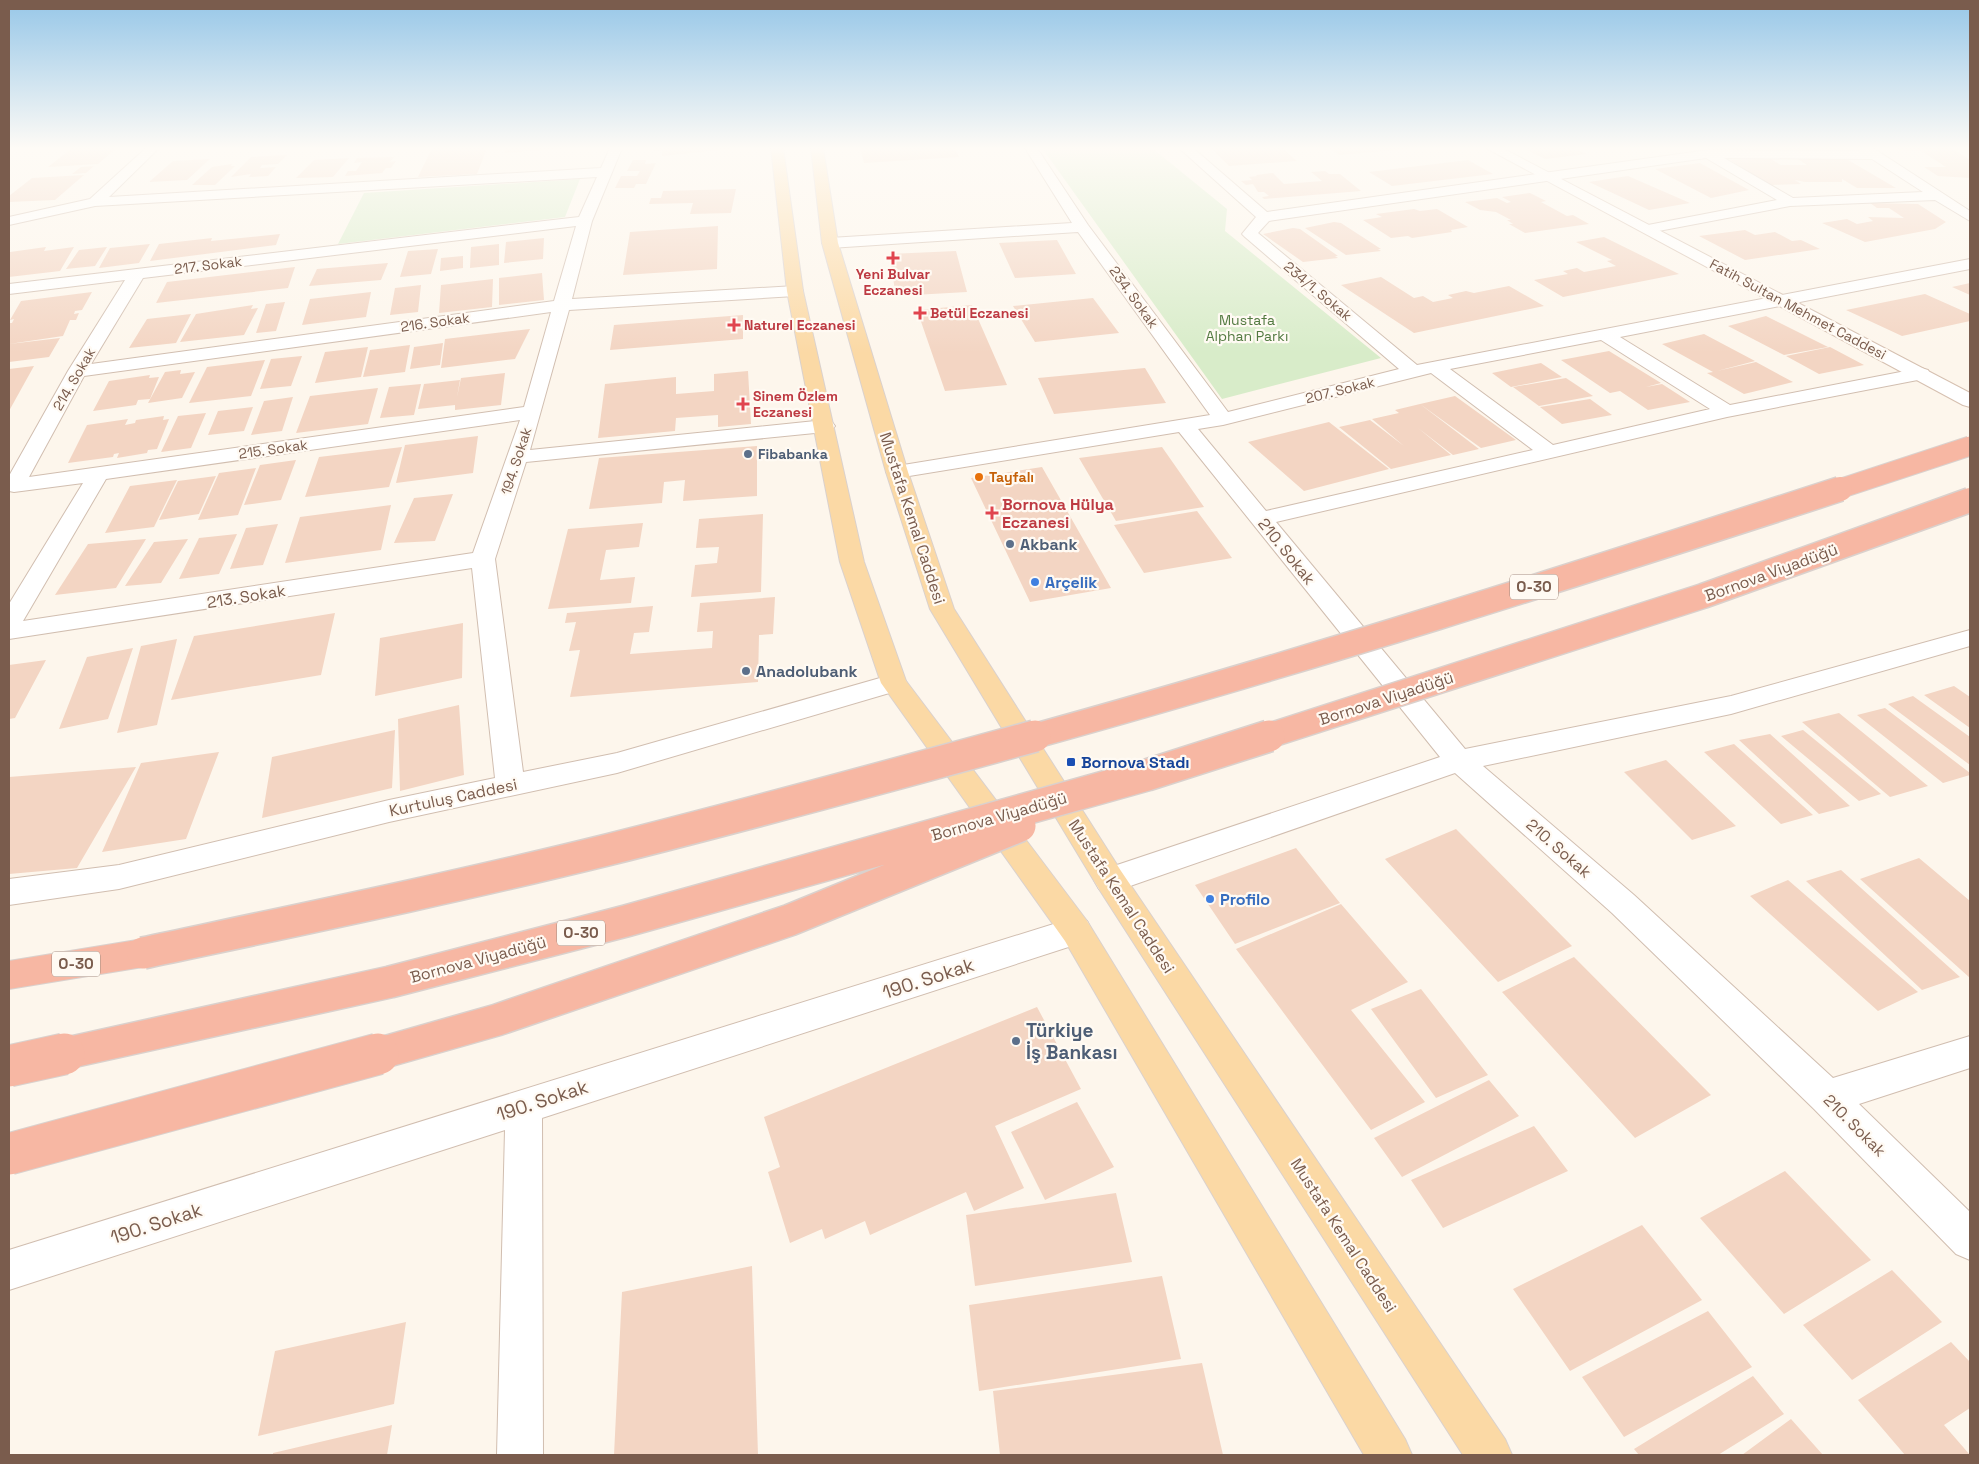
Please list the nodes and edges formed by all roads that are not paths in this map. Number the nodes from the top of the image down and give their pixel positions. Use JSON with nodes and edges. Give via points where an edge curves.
{"nodes":[{"id":1,"x":35,"y":216,"type":"edge"},
{"id":2,"x":587,"y":216,"type":"edge"},
{"id":3,"x":786,"y":216,"type":"edge"},
{"id":4,"x":826,"y":216,"type":"edge"},
{"id":5,"x":1075,"y":216,"type":"edge"},
{"id":6,"x":1269,"y":216,"type":"edge"},
{"id":7,"x":1623,"y":216,"type":"edge"},
{"id":8,"x":1715,"y":216,"type":"edge"},
{"id":9,"x":1264,"y":217,"type":"joint"},
{"id":10,"x":11,"y":222,"type":"edge"},
{"id":11,"x":585,"y":222,"type":"junction"},
{"id":12,"x":1082,"y":227,"type":"junction"},
{"id":13,"x":1648,"y":229,"type":"junction"},
{"id":14,"x":830,"y":243,"type":"junction"},
{"id":15,"x":1970,"y":264,"type":"edge"},
{"id":16,"x":137,"y":274,"type":"junction"},
{"id":17,"x":9,"y":289,"type":"edge"},
{"id":18,"x":795,"y":291,"type":"junction"},
{"id":19,"x":1782,"y":300,"type":"junction"},
{"id":20,"x":563,"y":305,"type":"junction"},
{"id":21,"x":1605,"y":335,"type":"junction"},
{"id":22,"x":1435,"y":367,"type":"junction"},
{"id":23,"x":77,"y":371,"type":"junction"},
{"id":24,"x":1414,"y":371,"type":"junction"},
{"id":25,"x":1921,"y":374,"type":"junction"},
{"id":26,"x":1970,"y":401,"type":"edge"},
{"id":27,"x":1728,"y":411,"type":"junction"},
{"id":28,"x":532,"y":412,"type":"junction"},
{"id":29,"x":1223,"y":419,"type":"junction"},
{"id":30,"x":1184,"y":425,"type":"junction"},
{"id":31,"x":825,"y":426,"type":"junction"},
{"id":32,"x":1970,"y":446,"type":"edge"},
{"id":33,"x":1549,"y":452,"type":"junction"},
{"id":34,"x":518,"y":457,"type":"junction"},
{"id":35,"x":897,"y":472,"type":"junction"},
{"id":36,"x":99,"y":473,"type":"junction"},
{"id":37,"x":14,"y":486,"type":"joint"},
{"id":38,"x":1970,"y":500,"type":"edge"},
{"id":39,"x":1260,"y":519,"type":"junction"},
{"id":40,"x":483,"y":559,"type":"junction"},
{"id":41,"x":9,"y":624,"type":"edge"},
{"id":42,"x":9,"y":631,"type":"edge"},
{"id":43,"x":1970,"y":638,"type":"edge"},
{"id":44,"x":894,"y":683,"type":"junction"},
{"id":45,"x":1458,"y":761,"type":"junction"},
{"id":46,"x":1147,"y":774,"type":"junction"},
{"id":47,"x":510,"y":784,"type":"junction"},
{"id":48,"x":1110,"y":880,"type":"junction"},
{"id":49,"x":9,"y":892,"type":"edge"},
{"id":50,"x":1076,"y":931,"type":"junction"},
{"id":51,"x":143,"y":953,"type":"junction"},
{"id":52,"x":9,"y":956,"type":"edge"},
{"id":53,"x":9,"y":975,"type":"edge"},
{"id":54,"x":1970,"y":1052,"type":"edge"},
{"id":55,"x":9,"y":1066,"type":"edge"},
{"id":56,"x":1827,"y":1097,"type":"junction"},
{"id":57,"x":524,"y":1106,"type":"junction"},
{"id":58,"x":9,"y":1154,"type":"edge"},
{"id":59,"x":1970,"y":1240,"type":"edge"},
{"id":60,"x":9,"y":1270,"type":"edge"},
{"id":61,"x":520,"y":1455,"type":"edge"},
{"id":62,"x":1389,"y":1455,"type":"edge"},
{"id":63,"x":1489,"y":1455,"type":"edge"}],
"edges":[{"from":1,"to":10,"type":"street"},
{"from":2,"to":11,"type":"street","name":"194. Sokak"},
{"from":3,"to":18,"type":"main road"},
{"from":4,"to":14,"type":"main road","name":"Mustafa Kemal Caddesi"},
{"from":5,"to":12,"type":"street","name":"234. Sokak"},
{"from":6,"to":9,"type":"street"},
{"from":7,"to":13,"type":"street","name":"Fatih Sultan Mehmet Caddesi"},
{"from":8,"to":13,"type":"street"},
{"from":9,"to":24,"type":"street","name":"234/1. Sokak","via":[[1250,234]]},
{"from":11,"to":16,"type":"street","name":"217. Sokak"},
{"from":11,"to":20,"type":"street","name":"194. Sokak"},
{"from":12,"to":14,"type":"street"},
{"from":12,"to":29,"type":"street","name":"234. Sokak"},
{"from":13,"to":19,"type":"street","name":"Fatih Sultan Mehmet Caddesi"},
{"from":14,"to":35,"type":"main road","name":"Mustafa Kemal Caddesi"},
{"from":15,"to":19,"type":"street","name":"207. Sokak"},
{"from":16,"to":17,"type":"street","name":"217. Sokak"},
{"from":16,"to":23,"type":"street","name":"214. Sokak"},
{"from":18,"to":20,"type":"street","name":"216. Sokak"},
{"from":18,"to":31,"type":"main road"},
{"from":19,"to":21,"type":"street","name":"207. Sokak"},
{"from":19,"to":25,"type":"street","name":"Fatih Sultan Mehmet Caddesi"},
{"from":20,"to":23,"type":"street","name":"216. Sokak"},
{"from":20,"to":28,"type":"street","name":"194. Sokak"},
{"from":21,"to":22,"type":"street","name":"207. Sokak"},
{"from":21,"to":27,"type":"street"},
{"from":22,"to":24,"type":"street","name":"207. Sokak"},
{"from":22,"to":33,"type":"street"},
{"from":23,"to":37,"type":"street","name":"214. Sokak"},
{"from":24,"to":29,"type":"street","name":"207. Sokak"},
{"from":25,"to":26,"type":"street","name":"Fatih Sultan Mehmet Caddesi"},
{"from":25,"to":27,"type":"street"},
{"from":27,"to":33,"type":"street"},
{"from":28,"to":34,"type":"street","name":"194. Sokak"},
{"from":28,"to":36,"type":"street","name":"215. Sokak"},
{"from":29,"to":30,"type":"street","name":"207. Sokak"},
{"from":30,"to":35,"type":"street","name":"207. Sokak"},
{"from":30,"to":39,"type":"street","name":"210. Sokak"},
{"from":31,"to":34,"type":"street"},
{"from":31,"to":44,"type":"main road","via":[[852,562]]},
{"from":32,"to":51,"type":"highway","number":"O-30","bridge":true,"via":[[1652,551],[1096,720],[475,883]]},
{"from":33,"to":39,"type":"street"},
{"from":34,"to":40,"type":"street","name":"194. Sokak"},
{"from":35,"to":48,"type":"main road","name":"Mustafa Kemal Caddesi","via":[[942,608]]},
{"from":36,"to":37,"type":"street","name":"215. Sokak"},
{"from":36,"to":41,"type":"street"},
{"from":38,"to":46,"type":"highway","name":"Bornova Viyadüğü","number":"O-30","bridge":true,"via":[[1703,596]]},
{"from":39,"to":45,"type":"street","name":"210. Sokak"},
{"from":40,"to":42,"type":"street","name":"213. Sokak"},
{"from":40,"to":47,"type":"street","name":"194. Sokak"},
{"from":43,"to":45,"type":"street","via":[[1730,706]]},
{"from":44,"to":47,"type":"street","name":"Kurtuluş Caddesi","via":[[617,763]]},
{"from":44,"to":50,"type":"main road"},
{"from":45,"to":48,"type":"street"},
{"from":45,"to":56,"type":"street","name":"210. Sokak","via":[[1623,904]]},
{"from":46,"to":55,"type":"highway","name":"Bornova Viyadüğü","number":"O-30","bridge":true,"via":[[636,918],[400,980]]},
{"from":46,"to":58,"type":"highway","bridge":true,"via":[[790,920],[497,1020],[259,1088]]},
{"from":47,"to":49,"type":"street","name":"Kurtuluş Caddesi","via":[[119,877]]},
{"from":48,"to":63,"type":"main road","name":"Mustafa Kemal Caddesi"},
{"from":50,"to":57,"type":"street","name":"190. Sokak"},
{"from":50,"to":62,"type":"main road"},
{"from":51,"to":52,"type":"highway"},
{"from":51,"to":53,"type":"highway","number":"O-30"},
{"from":54,"to":56,"type":"street"},
{"from":56,"to":59,"type":"street","name":"210. Sokak"},
{"from":57,"to":60,"type":"street","name":"190. Sokak"},
{"from":57,"to":61,"type":"street"}]}
